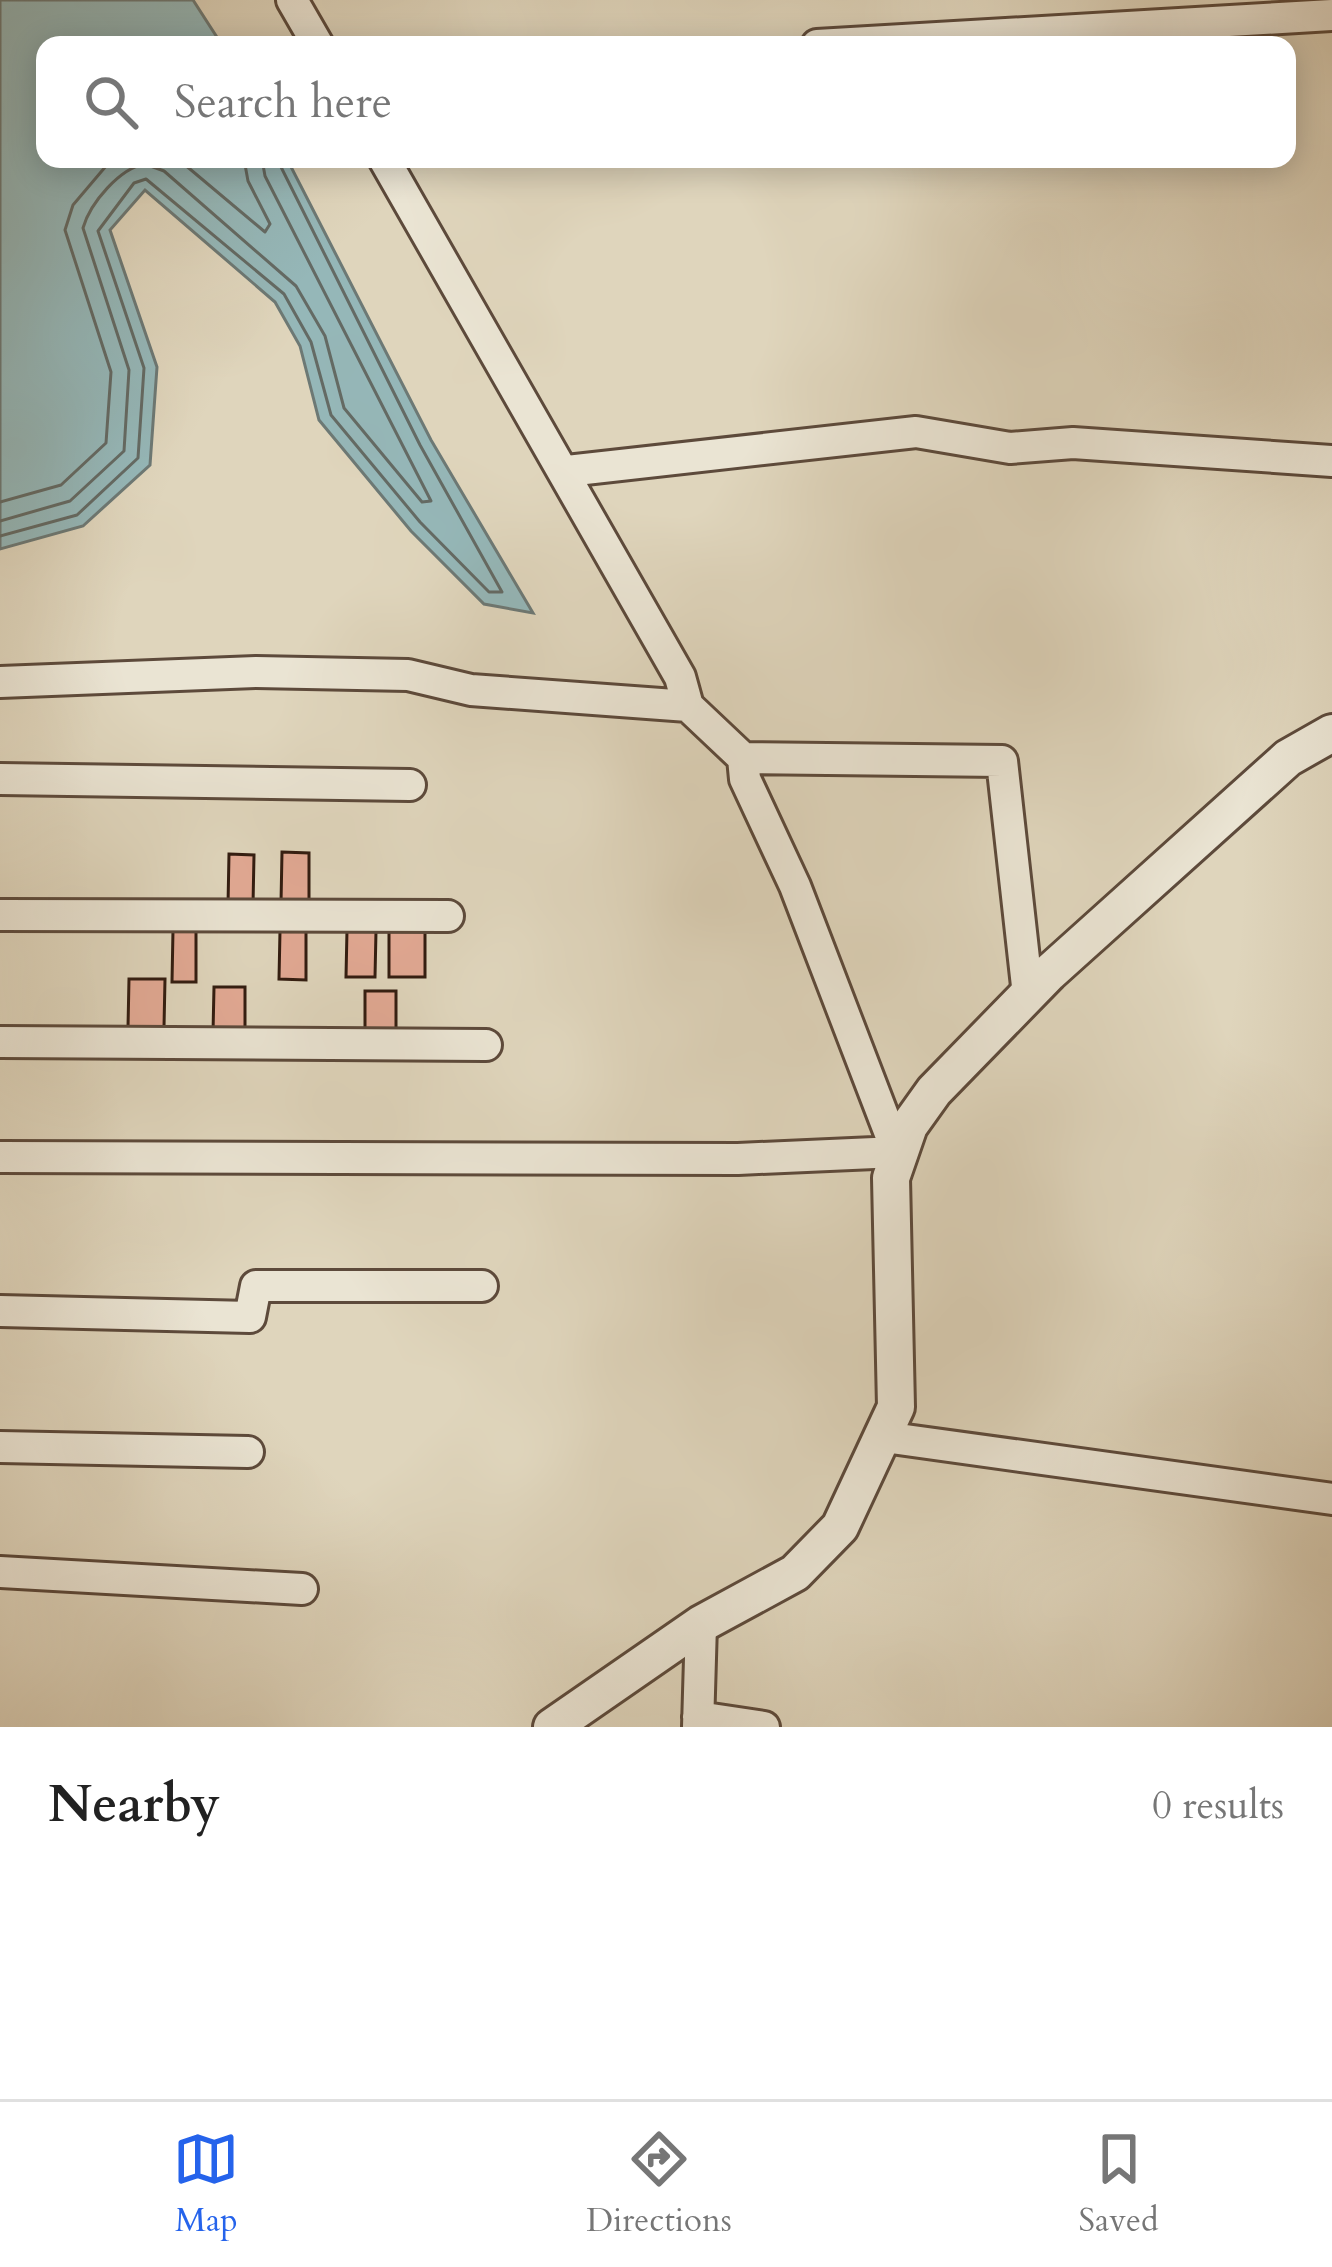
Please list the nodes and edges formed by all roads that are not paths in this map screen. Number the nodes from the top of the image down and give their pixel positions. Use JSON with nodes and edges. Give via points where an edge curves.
{"nodes":[{"id":1,"x":292,"y":0,"type":"edge"},
{"id":2,"x":1332,"y":15,"type":"edge"},
{"id":3,"x":313,"y":36,"type":"edge"},
{"id":4,"x":972,"y":36,"type":"edge"},
{"id":5,"x":389,"y":168,"type":"edge"},
{"id":6,"x":1332,"y":461,"type":"edge"},
{"id":7,"x":567,"y":471,"type":"junction"},
{"id":8,"x":0,"y":682,"type":"edge"},
{"id":9,"x":688,"y":706,"type":"junction"},
{"id":10,"x":1332,"y":733,"type":"edge"},
{"id":11,"x":742,"y":758,"type":"junction"},
{"id":12,"x":0,"y":779,"type":"edge"},
{"id":13,"x":410,"y":785,"type":"dead end"},
{"id":14,"x":0,"y":915,"type":"edge"},
{"id":15,"x":448,"y":916,"type":"dead end"},
{"id":16,"x":1028,"y":995,"type":"junction"},
{"id":17,"x":0,"y":1042,"type":"edge"},
{"id":18,"x":486,"y":1045,"type":"dead end"},
{"id":19,"x":898,"y":1152,"type":"junction"},
{"id":20,"x":0,"y":1156,"type":"edge"},
{"id":21,"x":482,"y":1286,"type":"dead end"},
{"id":22,"x":0,"y":1312,"type":"edge"},
{"id":23,"x":884,"y":1437,"type":"junction"},
{"id":24,"x":0,"y":1447,"type":"edge"},
{"id":25,"x":248,"y":1452,"type":"dead end"},
{"id":26,"x":1332,"y":1498,"type":"edge"},
{"id":27,"x":0,"y":1572,"type":"edge"},
{"id":28,"x":302,"y":1589,"type":"dead end"},
{"id":29,"x":701,"y":1624,"type":"junction"},
{"id":30,"x":698,"y":1722,"type":"edge"},
{"id":31,"x":552,"y":1727,"type":"edge"},
{"id":32,"x":764,"y":1727,"type":"edge"}],
"edges":[{"from":1,"to":3,"type":"street"},
{"from":2,"to":4,"type":"street"},
{"from":5,"to":7,"type":"street"},
{"from":6,"to":7,"type":"street","via":[[1073,442],[1010,448],[916,432]]},
{"from":7,"to":9,"type":"street","via":[[680,677]]},
{"from":8,"to":9,"type":"street","via":[[408,675],[471,690]]},
{"from":9,"to":11,"type":"street"},
{"from":10,"to":16,"type":"street","via":[[1288,758]]},
{"from":11,"to":16,"type":"street","via":[[1002,760]]},
{"from":11,"to":19,"type":"street"},
{"from":12,"to":13,"type":"street"},
{"from":14,"to":15,"type":"street"},
{"from":16,"to":19,"type":"street","via":[[934,1091]]},
{"from":17,"to":18,"type":"street"},
{"from":19,"to":20,"type":"street","via":[[738,1159]]},
{"from":19,"to":23,"type":"street","via":[[891,1178],[896,1407]]},
{"from":21,"to":22,"type":"street","via":[[256,1286],[250,1317]]},
{"from":23,"to":26,"type":"street"},
{"from":23,"to":29,"type":"street","via":[[840,1527],[795,1574]]},
{"from":24,"to":25,"type":"street"},
{"from":27,"to":28,"type":"street"},
{"from":29,"to":30,"type":"street"},
{"from":29,"to":31,"type":"street"},
{"from":30,"to":32,"type":"street"}]}
